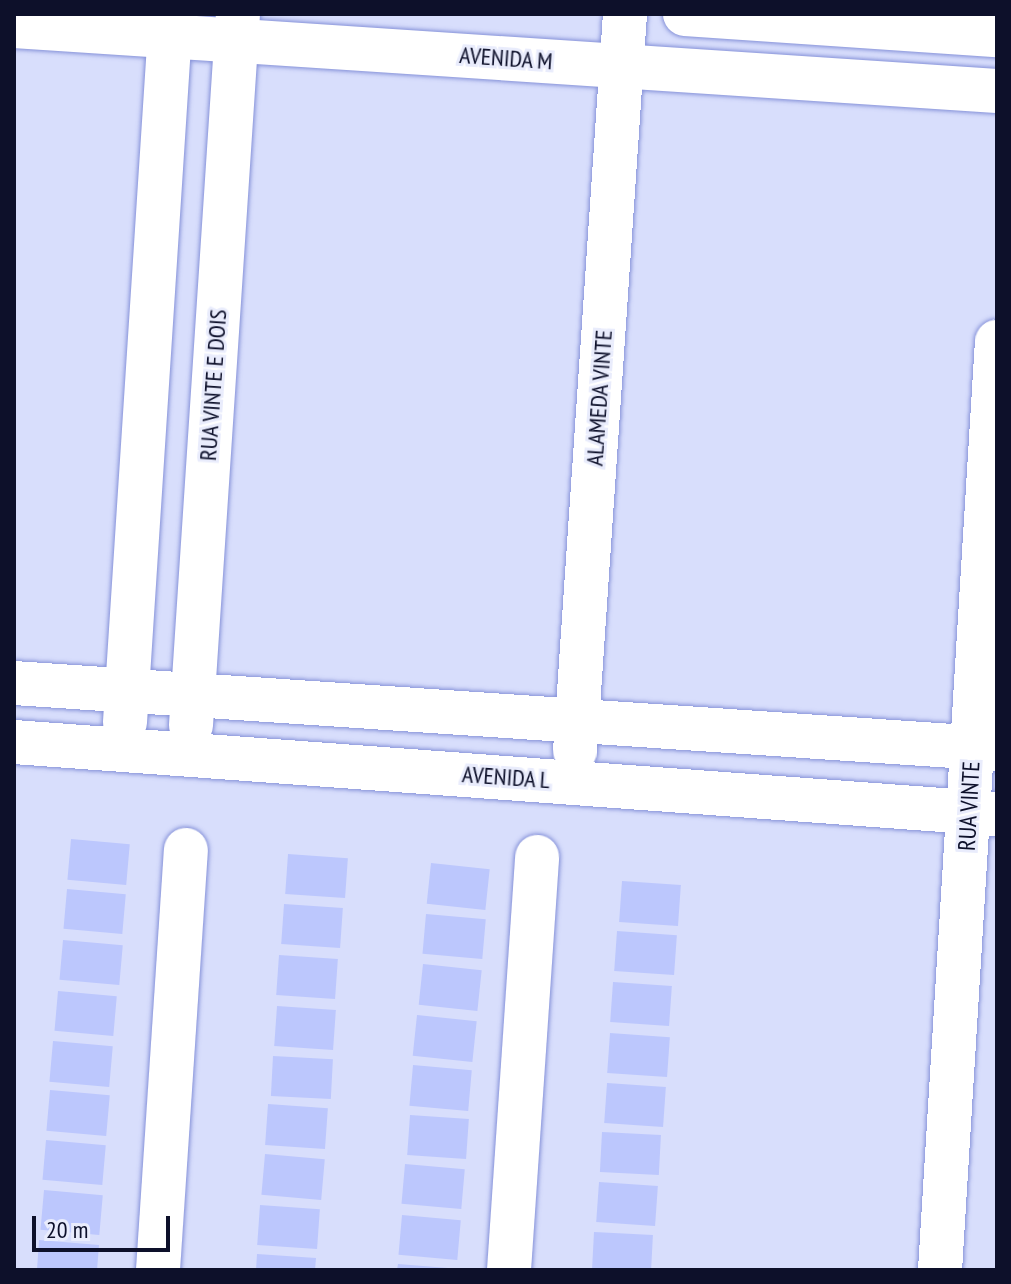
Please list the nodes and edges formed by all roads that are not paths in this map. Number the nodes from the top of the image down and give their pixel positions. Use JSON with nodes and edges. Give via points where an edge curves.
{"nodes":[{"id":1,"x":625,"y":14,"type":"edge"},
{"id":2,"x":685,"y":14,"type":"edge"},
{"id":3,"x":171,"y":25,"type":"edge"},
{"id":4,"x":14,"y":26,"type":"edge"},
{"id":5,"x":237,"y":27,"type":"edge"},
{"id":6,"x":997,"y":35,"type":"edge"},
{"id":7,"x":621,"y":66,"type":"junction"},
{"id":8,"x":997,"y":91,"type":"edge"},
{"id":9,"x":997,"y":342,"type":"edge"},
{"id":10,"x":14,"y":683,"type":"edge"},
{"id":11,"x":127,"y":691,"type":"junction"},
{"id":12,"x":193,"y":696,"type":"junction"},
{"id":13,"x":577,"y":722,"type":"junction"},
{"id":14,"x":14,"y":742,"type":"edge"},
{"id":15,"x":984,"y":749,"type":"edge"},
{"id":16,"x":124,"y":751,"type":"junction"},
{"id":17,"x":190,"y":755,"type":"junction"},
{"id":18,"x":573,"y":782,"type":"junction"},
{"id":19,"x":983,"y":813,"type":"edge"},
{"id":20,"x":186,"y":850,"type":"dead end"},
{"id":21,"x":537,"y":857,"type":"dead end"},
{"id":22,"x":158,"y":1270,"type":"edge"},
{"id":23,"x":509,"y":1270,"type":"edge"},
{"id":24,"x":940,"y":1270,"type":"edge"}],
"edges":[{"from":1,"to":7,"type":"street","name":"ALAMEDA VINTE"},
{"from":2,"to":6,"type":"street"},
{"from":3,"to":4,"type":"street","name":"AVENIDA M"},
{"from":3,"to":5,"type":"street","name":"AVENIDA M"},
{"from":3,"to":11,"type":"street"},
{"from":5,"to":7,"type":"street","name":"AVENIDA M"},
{"from":5,"to":12,"type":"street","name":"RUA VINTE E DOIS"},
{"from":7,"to":8,"type":"street","name":"AVENIDA M"},
{"from":7,"to":13,"type":"street","name":"ALAMEDA VINTE"},
{"from":9,"to":15,"type":"street","name":"RUA VINTE"},
{"from":10,"to":11,"type":"street"},
{"from":11,"to":12,"type":"street"},
{"from":11,"to":16,"type":"street"},
{"from":12,"to":13,"type":"street"},
{"from":12,"to":17,"type":"street","name":"RUA VINTE E DOIS"},
{"from":13,"to":15,"type":"street"},
{"from":13,"to":18,"type":"street","name":"ALAMEDA VINTE"},
{"from":14,"to":16,"type":"street","name":"AVENIDA L"},
{"from":15,"to":19,"type":"street","name":"RUA VINTE"},
{"from":16,"to":17,"type":"street","name":"AVENIDA L"},
{"from":17,"to":18,"type":"street","name":"AVENIDA L"},
{"from":18,"to":19,"type":"street","name":"AVENIDA L"},
{"from":19,"to":24,"type":"street","name":"RUA VINTE"},
{"from":20,"to":22,"type":"street"},
{"from":21,"to":23,"type":"street"}]}
